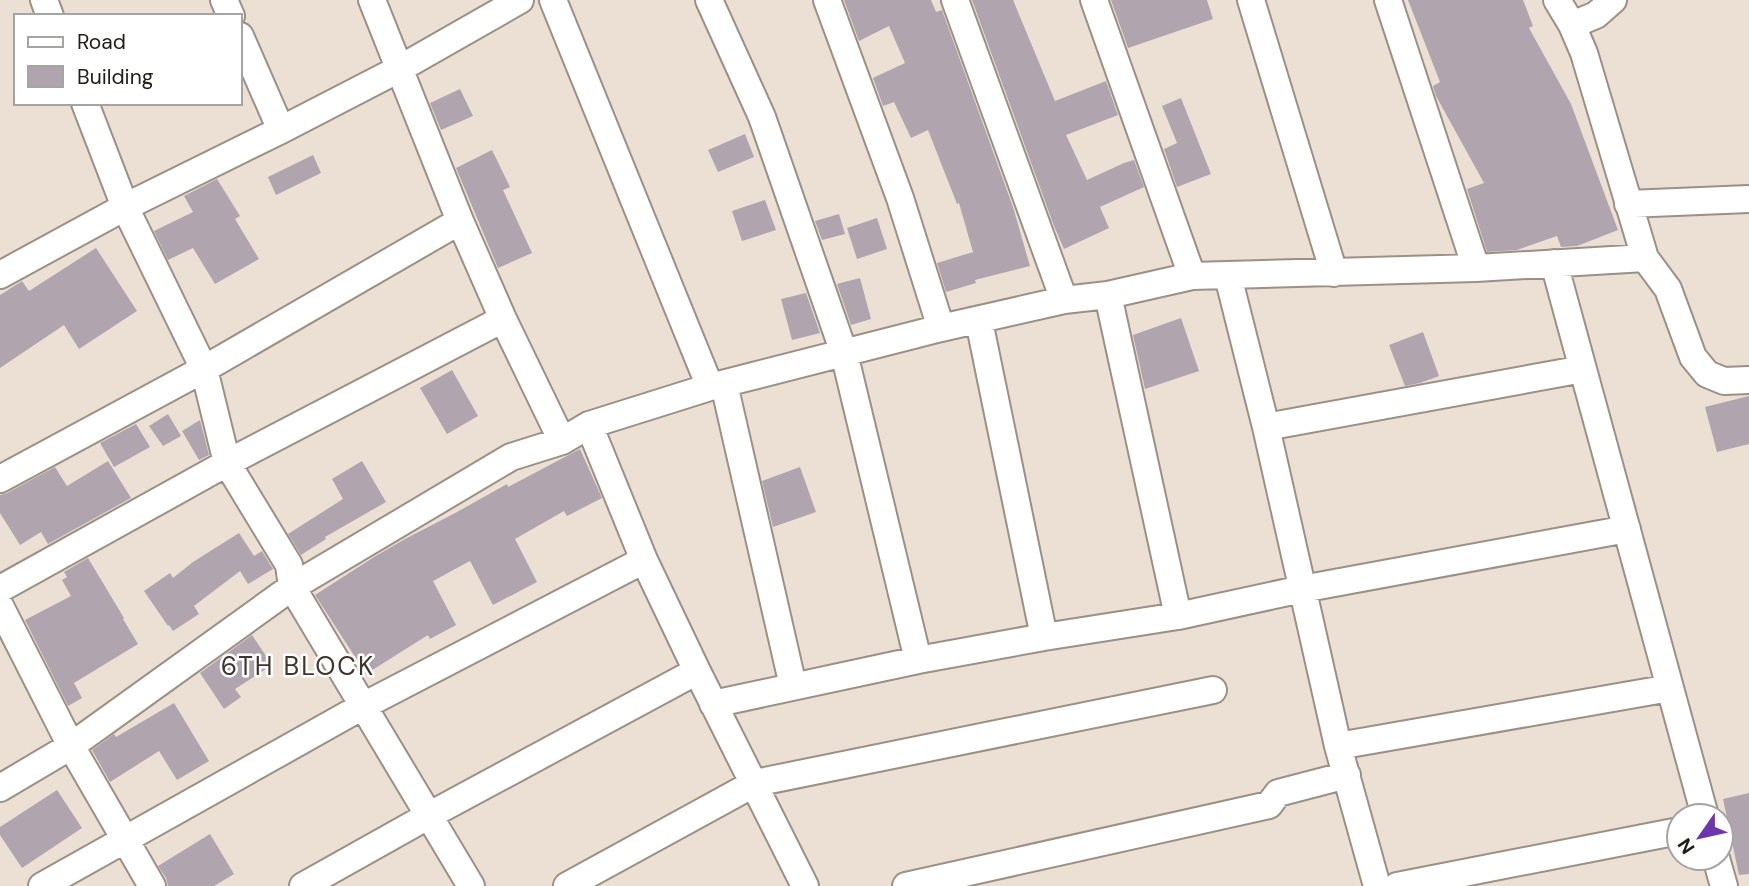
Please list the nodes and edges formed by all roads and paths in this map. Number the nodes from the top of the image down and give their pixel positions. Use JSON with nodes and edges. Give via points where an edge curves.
{"nodes":[{"id":1,"x":372,"y":0,"type":"edge"},
{"id":2,"x":520,"y":0,"type":"edge"},
{"id":3,"x":553,"y":0,"type":"edge"},
{"id":4,"x":709,"y":0,"type":"edge"},
{"id":5,"x":827,"y":0,"type":"edge"},
{"id":6,"x":955,"y":0,"type":"edge"},
{"id":7,"x":1094,"y":0,"type":"edge"},
{"id":8,"x":1251,"y":0,"type":"edge"},
{"id":9,"x":1388,"y":0,"type":"edge"},
{"id":10,"x":1557,"y":0,"type":"edge"},
{"id":11,"x":1613,"y":0,"type":"edge"},
{"id":12,"x":1572,"y":25,"type":"junction"},
{"id":13,"x":242,"y":41,"type":"edge"},
{"id":14,"x":399,"y":69,"type":"junction"},
{"id":15,"x":86,"y":105,"type":"edge"},
{"id":16,"x":281,"y":130,"type":"junction"},
{"id":17,"x":1749,"y":199,"type":"edge"},
{"id":18,"x":1628,"y":204,"type":"junction"},
{"id":19,"x":125,"y":206,"type":"junction"},
{"id":20,"x":460,"y":221,"type":"junction"},
{"id":21,"x":1645,"y":258,"type":"junction"},
{"id":22,"x":1554,"y":263,"type":"junction"},
{"id":23,"x":1476,"y":268,"type":"junction"},
{"id":24,"x":1334,"y":273,"type":"junction"},
{"id":25,"x":0,"y":275,"type":"edge"},
{"id":26,"x":1228,"y":275,"type":"junction"},
{"id":27,"x":1192,"y":276,"type":"junction"},
{"id":28,"x":1108,"y":295,"type":"junction"},
{"id":29,"x":1064,"y":300,"type":"junction"},
{"id":30,"x":503,"y":320,"type":"junction"},
{"id":31,"x":979,"y":321,"type":"junction"},
{"id":32,"x":941,"y":328,"type":"junction"},
{"id":33,"x":844,"y":353,"type":"junction"},
{"id":34,"x":204,"y":369,"type":"junction"},
{"id":35,"x":1583,"y":369,"type":"junction"},
{"id":36,"x":1749,"y":380,"type":"edge"},
{"id":37,"x":717,"y":385,"type":"junction"},
{"id":38,"x":589,"y":425,"type":"junction"},
{"id":39,"x":1266,"y":427,"type":"junction"},
{"id":40,"x":562,"y":441,"type":"junction"},
{"id":41,"x":227,"y":463,"type":"junction"},
{"id":42,"x":0,"y":479,"type":"edge"},
{"id":43,"x":1627,"y":529,"type":"junction"},
{"id":44,"x":644,"y":560,"type":"junction"},
{"id":45,"x":292,"y":586,"type":"junction"},
{"id":46,"x":0,"y":589,"type":"edge"},
{"id":47,"x":1302,"y":589,"type":"junction"},
{"id":48,"x":2,"y":613,"type":"edge"},
{"id":49,"x":1178,"y":616,"type":"junction"},
{"id":50,"x":1044,"y":637,"type":"junction"},
{"id":51,"x":918,"y":660,"type":"junction"},
{"id":52,"x":697,"y":671,"type":"junction"},
{"id":53,"x":793,"y":687,"type":"junction"},
{"id":54,"x":1670,"y":688,"type":"junction"},
{"id":55,"x":1213,"y":690,"type":"dead end"},
{"id":56,"x":713,"y":704,"type":"junction"},
{"id":57,"x":363,"y":706,"type":"junction"},
{"id":58,"x":71,"y":746,"type":"junction"},
{"id":59,"x":1338,"y":746,"type":"junction"},
{"id":60,"x":1347,"y":775,"type":"junction"},
{"id":61,"x":755,"y":783,"type":"junction"},
{"id":62,"x":0,"y":788,"type":"edge"},
{"id":63,"x":1701,"y":802,"type":"edge"},
{"id":64,"x":428,"y":816,"type":"junction"},
{"id":65,"x":1665,"y":834,"type":"edge"},
{"id":66,"x":125,"y":839,"type":"junction"},
{"id":67,"x":42,"y":886,"type":"edge"},
{"id":68,"x":152,"y":886,"type":"edge"},
{"id":69,"x":303,"y":886,"type":"edge"},
{"id":70,"x":471,"y":886,"type":"edge"},
{"id":71,"x":567,"y":886,"type":"edge"},
{"id":72,"x":805,"y":886,"type":"edge"},
{"id":73,"x":906,"y":886,"type":"edge"},
{"id":74,"x":1377,"y":886,"type":"edge"},
{"id":75,"x":1397,"y":886,"type":"edge"}],
"edges":[{"from":1,"to":14,"type":"street"},
{"from":2,"to":14,"type":"street"},
{"from":3,"to":37,"type":"street"},
{"from":4,"to":33,"type":"street","via":[[762,117]]},
{"from":5,"to":32,"type":"street","via":[[900,198]]},
{"from":6,"to":29,"type":"street"},
{"from":7,"to":27,"type":"street"},
{"from":8,"to":24,"type":"street"},
{"from":9,"to":23,"type":"street"},
{"from":10,"to":12,"type":"street"},
{"from":11,"to":12,"type":"street","via":[[1596,15]]},
{"from":12,"to":18,"type":"street"},
{"from":13,"to":16,"type":"street"},
{"from":14,"to":16,"type":"street"},
{"from":14,"to":20,"type":"street"},
{"from":15,"to":19,"type":"street"},
{"from":16,"to":19,"type":"street"},
{"from":17,"to":18,"type":"street"},
{"from":18,"to":21,"type":"street"},
{"from":19,"to":25,"type":"street"},
{"from":19,"to":34,"type":"street"},
{"from":20,"to":30,"type":"street"},
{"from":20,"to":34,"type":"street"},
{"from":21,"to":22,"type":"street"},
{"from":21,"to":36,"type":"street","via":[[1668,289],[1693,357],[1707,374],[1724,381]]},
{"from":22,"to":23,"type":"street"},
{"from":22,"to":35,"type":"street"},
{"from":23,"to":24,"type":"street"},
{"from":24,"to":26,"type":"street"},
{"from":26,"to":27,"type":"street"},
{"from":26,"to":39,"type":"street"},
{"from":27,"to":28,"type":"street"},
{"from":28,"to":29,"type":"street"},
{"from":28,"to":49,"type":"street"},
{"from":29,"to":31,"type":"street"},
{"from":30,"to":40,"type":"street"},
{"from":30,"to":41,"type":"street"},
{"from":31,"to":32,"type":"street"},
{"from":31,"to":50,"type":"street"},
{"from":32,"to":33,"type":"street"},
{"from":33,"to":37,"type":"street"},
{"from":33,"to":51,"type":"street"},
{"from":34,"to":41,"type":"street"},
{"from":34,"to":42,"type":"street"},
{"from":35,"to":39,"type":"street"},
{"from":35,"to":43,"type":"street"},
{"from":37,"to":38,"type":"street"},
{"from":37,"to":53,"type":"street"},
{"from":38,"to":40,"type":"street"},
{"from":38,"to":44,"type":"street"},
{"from":39,"to":47,"type":"street"},
{"from":40,"to":45,"type":"street","via":[[511,457]]},
{"from":41,"to":45,"type":"street","via":[[289,565]]},
{"from":41,"to":46,"type":"street"},
{"from":43,"to":47,"type":"street"},
{"from":43,"to":54,"type":"street"},
{"from":44,"to":52,"type":"street"},
{"from":44,"to":57,"type":"street"},
{"from":45,"to":57,"type":"street"},
{"from":45,"to":58,"type":"street"},
{"from":47,"to":49,"type":"street"},
{"from":47,"to":59,"type":"street"},
{"from":48,"to":58,"type":"street"},
{"from":49,"to":50,"type":"street"},
{"from":50,"to":51,"type":"street"},
{"from":51,"to":53,"type":"street"},
{"from":52,"to":56,"type":"street"},
{"from":52,"to":64,"type":"street"},
{"from":53,"to":56,"type":"street"},
{"from":54,"to":59,"type":"street"},
{"from":54,"to":63,"type":"street"},
{"from":55,"to":61,"type":"street"},
{"from":56,"to":61,"type":"street"},
{"from":57,"to":64,"type":"street"},
{"from":57,"to":66,"type":"street"},
{"from":58,"to":62,"type":"street"},
{"from":58,"to":66,"type":"street"},
{"from":59,"to":60,"type":"street"},
{"from":60,"to":73,"type":"street","via":[[1278,793],[1269,805]]},
{"from":60,"to":74,"type":"street"},
{"from":61,"to":71,"type":"street"},
{"from":61,"to":72,"type":"street"},
{"from":64,"to":69,"type":"street"},
{"from":64,"to":70,"type":"street"},
{"from":65,"to":75,"type":"street"},
{"from":66,"to":67,"type":"street"},
{"from":66,"to":68,"type":"street"}]}
